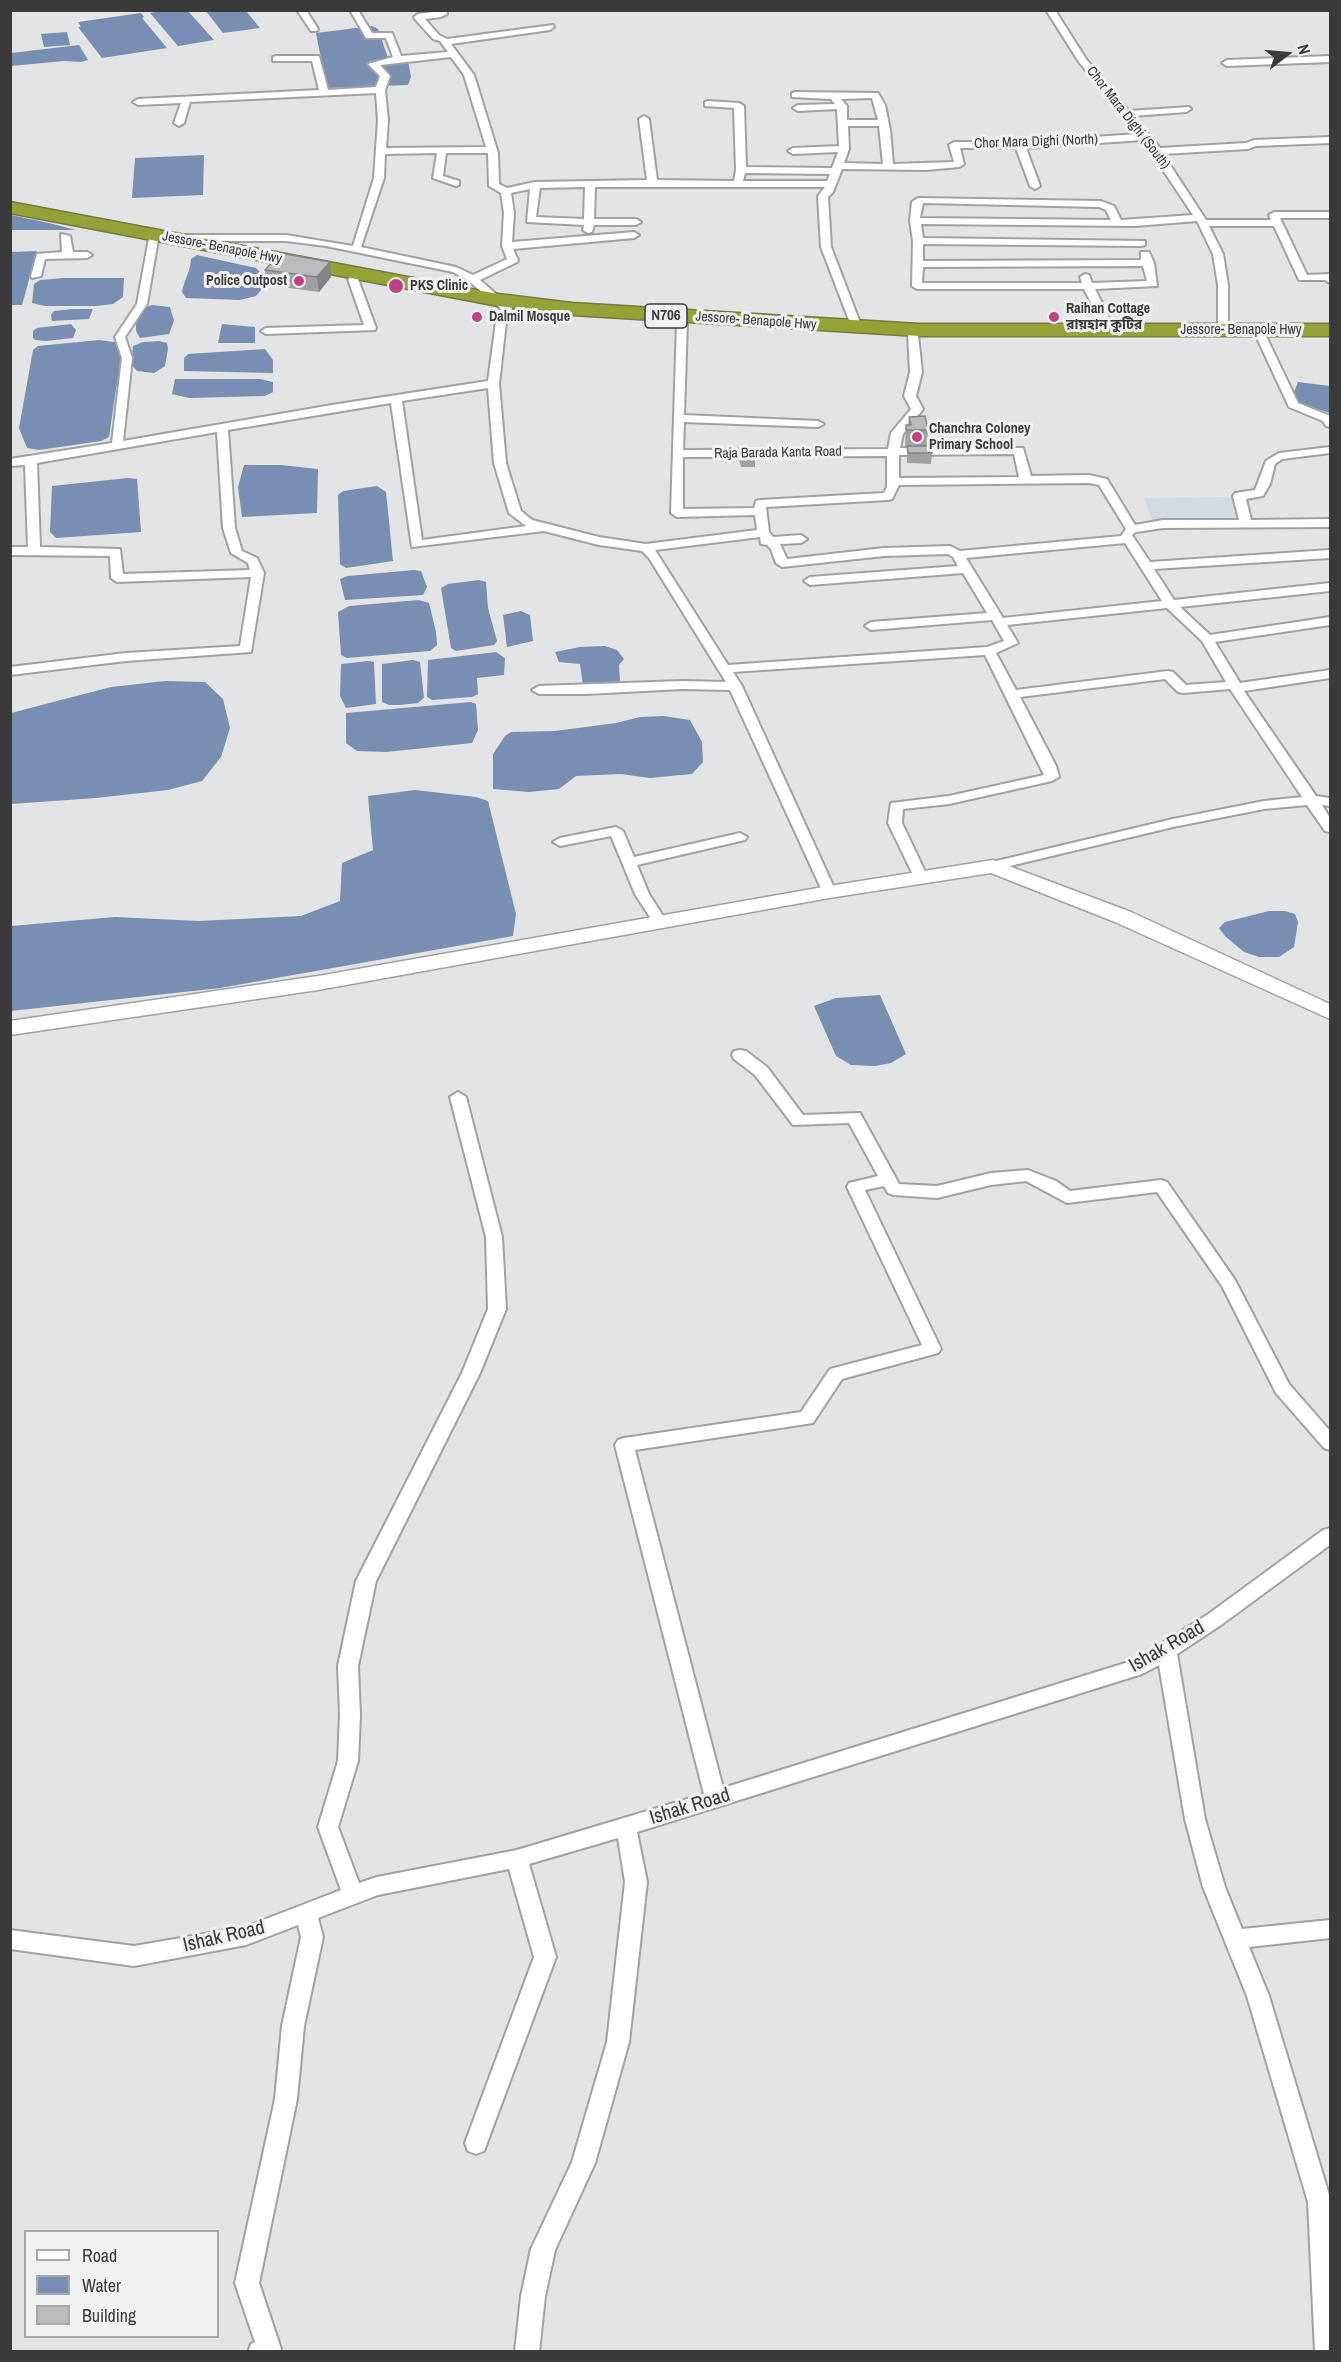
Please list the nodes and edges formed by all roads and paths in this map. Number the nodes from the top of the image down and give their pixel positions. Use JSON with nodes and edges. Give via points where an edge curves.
{"nodes":[{"id":1,"x":301,"y":10,"type":"edge"},
{"id":2,"x":442,"y":10,"type":"edge"},
{"id":3,"x":1050,"y":10,"type":"edge"},
{"id":4,"x":354,"y":11,"type":"edge"},
{"id":5,"x":550,"y":27,"type":"dead end"},
{"id":6,"x":314,"y":29,"type":"dead end"},
{"id":7,"x":445,"y":42,"type":"junction"},
{"id":8,"x":454,"y":54,"type":"junction"},
{"id":9,"x":276,"y":59,"type":"dead end"},
{"id":10,"x":398,"y":59,"type":"junction"},
{"id":11,"x":1330,"y":59,"type":"edge"},
{"id":12,"x":1227,"y":63,"type":"dead end"},
{"id":13,"x":380,"y":90,"type":"junction"},
{"id":14,"x":324,"y":93,"type":"junction"},
{"id":15,"x":795,"y":95,"type":"dead end"},
{"id":16,"x":834,"y":96,"type":"junction"},
{"id":17,"x":186,"y":99,"type":"junction"},
{"id":18,"x":138,"y":102,"type":"dead end"},
{"id":19,"x":708,"y":104,"type":"dead end"},
{"id":20,"x":798,"y":108,"type":"dead end"},
{"id":21,"x":1186,"y":109,"type":"dead end"},
{"id":22,"x":845,"y":110,"type":"junction"},
{"id":23,"x":1125,"y":114,"type":"junction"},
{"id":24,"x":644,"y":118,"type":"dead end"},
{"id":25,"x":179,"y":123,"type":"dead end"},
{"id":26,"x":843,"y":123,"type":"junction"},
{"id":27,"x":883,"y":123,"type":"junction"},
{"id":28,"x":1143,"y":137,"type":"junction"},
{"id":29,"x":1330,"y":140,"type":"edge"},
{"id":30,"x":1020,"y":145,"type":"junction"},
{"id":31,"x":844,"y":149,"type":"junction"},
{"id":32,"x":492,"y":150,"type":"junction"},
{"id":33,"x":381,"y":151,"type":"junction"},
{"id":34,"x":442,"y":151,"type":"junction"},
{"id":35,"x":792,"y":151,"type":"dead end"},
{"id":36,"x":1157,"y":151,"type":"junction"},
{"id":37,"x":931,"y":166,"type":"junction"},
{"id":38,"x":888,"y":167,"type":"junction"},
{"id":39,"x":836,"y":168,"type":"junction"},
{"id":40,"x":741,"y":170,"type":"junction"},
{"id":41,"x":933,"y":180,"type":"dead end"},
{"id":42,"x":456,"y":183,"type":"dead end"},
{"id":43,"x":650,"y":183,"type":"dead end"},
{"id":44,"x":738,"y":183,"type":"junction"},
{"id":45,"x":830,"y":184,"type":"junction"},
{"id":46,"x":535,"y":185,"type":"junction"},
{"id":47,"x":590,"y":185,"type":"junction"},
{"id":48,"x":1035,"y":186,"type":"dead end"},
{"id":49,"x":506,"y":191,"type":"junction"},
{"id":50,"x":1066,"y":203,"type":"junction"},
{"id":51,"x":10,"y":207,"type":"edge"},
{"id":52,"x":10,"y":213,"type":"edge"},
{"id":53,"x":1330,"y":215,"type":"edge"},
{"id":54,"x":915,"y":221,"type":"junction"},
{"id":55,"x":1201,"y":221,"type":"junction"},
{"id":56,"x":589,"y":222,"type":"junction"},
{"id":57,"x":636,"y":222,"type":"dead end"},
{"id":58,"x":1070,"y":222,"type":"junction"},
{"id":59,"x":1117,"y":222,"type":"junction"},
{"id":60,"x":1135,"y":223,"type":"junction"},
{"id":61,"x":1278,"y":223,"type":"junction"},
{"id":62,"x":634,"y":235,"type":"dead end"},
{"id":63,"x":65,"y":236,"type":"dead end"},
{"id":64,"x":161,"y":239,"type":"junction"},
{"id":65,"x":579,"y":240,"type":"junction"},
{"id":66,"x":918,"y":241,"type":"junction"},
{"id":67,"x":1077,"y":243,"type":"junction"},
{"id":68,"x":1141,"y":243,"type":"junction"},
{"id":69,"x":358,"y":245,"type":"dead end"},
{"id":70,"x":507,"y":246,"type":"junction"},
{"id":71,"x":68,"y":255,"type":"junction"},
{"id":72,"x":87,"y":255,"type":"dead end"},
{"id":73,"x":1081,"y":263,"type":"junction"},
{"id":74,"x":1149,"y":263,"type":"junction"},
{"id":75,"x":916,"y":264,"type":"junction"},
{"id":76,"x":36,"y":276,"type":"dead end"},
{"id":77,"x":353,"y":279,"type":"junction"},
{"id":78,"x":473,"y":279,"type":"junction"},
{"id":79,"x":1330,"y":280,"type":"edge"},
{"id":80,"x":1088,"y":286,"type":"junction"},
{"id":81,"x":502,"y":304,"type":"junction"},
{"id":82,"x":682,"y":322,"type":"junction"},
{"id":83,"x":856,"y":328,"type":"junction"},
{"id":84,"x":1110,"y":330,"type":"junction"},
{"id":85,"x":1223,"y":330,"type":"junction"},
{"id":86,"x":1330,"y":330,"type":"edge"},
{"id":87,"x":266,"y":331,"type":"dead end"},
{"id":88,"x":913,"y":335,"type":"junction"},
{"id":89,"x":1261,"y":336,"type":"junction"},
{"id":90,"x":1330,"y":336,"type":"edge"},
{"id":91,"x":493,"y":384,"type":"junction"},
{"id":92,"x":396,"y":399,"type":"junction"},
{"id":93,"x":1312,"y":413,"type":"junction"},
{"id":94,"x":1330,"y":416,"type":"edge"},
{"id":95,"x":678,"y":418,"type":"junction"},
{"id":96,"x":818,"y":424,"type":"dead end"},
{"id":97,"x":1330,"y":424,"type":"edge"},
{"id":98,"x":222,"y":429,"type":"junction"},
{"id":99,"x":117,"y":446,"type":"junction"},
{"id":100,"x":1330,"y":450,"type":"edge"},
{"id":101,"x":893,"y":452,"type":"junction"},
{"id":102,"x":677,"y":454,"type":"junction"},
{"id":103,"x":31,"y":461,"type":"junction"},
{"id":104,"x":10,"y":463,"type":"edge"},
{"id":105,"x":1026,"y":480,"type":"junction"},
{"id":106,"x":894,"y":482,"type":"junction"},
{"id":107,"x":759,"y":511,"type":"junction"},
{"id":108,"x":1246,"y":523,"type":"junction"},
{"id":109,"x":1330,"y":523,"type":"edge"},
{"id":110,"x":543,"y":527,"type":"junction"},
{"id":111,"x":763,"y":533,"type":"junction"},
{"id":112,"x":1130,"y":534,"type":"junction"},
{"id":113,"x":734,"y":536,"type":"junction"},
{"id":114,"x":801,"y":539,"type":"dead end"},
{"id":115,"x":646,"y":548,"type":"junction"},
{"id":116,"x":10,"y":551,"type":"edge"},
{"id":117,"x":34,"y":551,"type":"junction"},
{"id":118,"x":1330,"y":554,"type":"edge"},
{"id":119,"x":958,"y":555,"type":"junction"},
{"id":120,"x":1146,"y":566,"type":"junction"},
{"id":121,"x":966,"y":569,"type":"junction"},
{"id":122,"x":258,"y":573,"type":"junction"},
{"id":123,"x":810,"y":581,"type":"dead end"},
{"id":124,"x":1330,"y":587,"type":"edge"},
{"id":125,"x":1171,"y":605,"type":"junction"},
{"id":126,"x":997,"y":619,"type":"junction"},
{"id":127,"x":1330,"y":621,"type":"edge"},
{"id":128,"x":871,"y":626,"type":"dead end"},
{"id":129,"x":1207,"y":639,"type":"junction"},
{"id":130,"x":989,"y":651,"type":"junction"},
{"id":131,"x":725,"y":669,"type":"junction"},
{"id":132,"x":10,"y":671,"type":"edge"},
{"id":133,"x":1330,"y":674,"type":"edge"},
{"id":134,"x":735,"y":686,"type":"junction"},
{"id":135,"x":1234,"y":687,"type":"junction"},
{"id":136,"x":539,"y":690,"type":"dead end"},
{"id":137,"x":1012,"y":694,"type":"junction"},
{"id":138,"x":1312,"y":800,"type":"junction"},
{"id":139,"x":1330,"y":802,"type":"edge"},
{"id":140,"x":1330,"y":828,"type":"edge"},
{"id":141,"x":740,"y":837,"type":"dead end"},
{"id":142,"x":560,"y":842,"type":"dead end"},
{"id":143,"x":629,"y":862,"type":"junction"},
{"id":144,"x":993,"y":866,"type":"junction"},
{"id":145,"x":921,"y":878,"type":"junction"},
{"id":146,"x":829,"y":892,"type":"junction"},
{"id":147,"x":660,"y":922,"type":"junction"},
{"id":148,"x":1330,"y":1012,"type":"edge"},
{"id":149,"x":10,"y":1028,"type":"edge"},
{"id":150,"x":740,"y":1055,"type":"dead end"},
{"id":151,"x":458,"y":1097,"type":"dead end"},
{"id":152,"x":888,"y":1179,"type":"junction"},
{"id":153,"x":1330,"y":1443,"type":"edge"},
{"id":154,"x":1330,"y":1535,"type":"edge"},
{"id":155,"x":1166,"y":1650,"type":"junction"},
{"id":156,"x":716,"y":1799,"type":"junction"},
{"id":157,"x":626,"y":1827,"type":"junction"},
{"id":158,"x":517,"y":1859,"type":"junction"},
{"id":159,"x":354,"y":1895,"type":"junction"},
{"id":160,"x":306,"y":1913,"type":"junction"},
{"id":161,"x":1330,"y":1929,"type":"edge"},
{"id":162,"x":10,"y":1939,"type":"edge"},
{"id":163,"x":1235,"y":1939,"type":"junction"},
{"id":164,"x":476,"y":2143,"type":"dead end"},
{"id":165,"x":260,"y":2352,"type":"edge"},
{"id":166,"x":527,"y":2352,"type":"edge"},
{"id":167,"x":1327,"y":2352,"type":"edge"}],
"edges":[{"from":1,"to":6,"type":"street"},
{"from":2,"to":7,"type":"street","via":[[438,15],[418,17]]},
{"from":3,"to":23,"type":"street","name":"Chor Mara Dighi (South)","via":[[1082,60]]},
{"from":4,"to":10,"type":"street","via":[[369,36],[389,35]]},
{"from":5,"to":7,"type":"street"},
{"from":7,"to":8,"type":"street"},
{"from":8,"to":10,"type":"street"},
{"from":8,"to":32,"type":"street","via":[[469,75]]},
{"from":9,"to":14,"type":"street","via":[[316,57]]},
{"from":10,"to":13,"type":"street","via":[[373,64],[385,76]]},
{"from":11,"to":12,"type":"street"},
{"from":13,"to":14,"type":"street"},
{"from":13,"to":33,"type":"street"},
{"from":14,"to":17,"type":"street"},
{"from":15,"to":16,"type":"street"},
{"from":16,"to":22,"type":"street"},
{"from":16,"to":27,"type":"street","via":[[875,95],[876,112]]},
{"from":17,"to":18,"type":"street"},
{"from":17,"to":25,"type":"street"},
{"from":19,"to":40,"type":"street","via":[[739,106]]},
{"from":20,"to":22,"type":"street"},
{"from":21,"to":23,"type":"street"},
{"from":22,"to":26,"type":"street"},
{"from":23,"to":28,"type":"street","name":"Chor Mara Dighi (South)"},
{"from":24,"to":44,"type":"street","via":[[652,183]]},
{"from":26,"to":27,"type":"street"},
{"from":26,"to":31,"type":"street"},
{"from":27,"to":38,"type":"street"},
{"from":28,"to":30,"type":"street","name":"Chor Mara Dighi (North)"},
{"from":28,"to":36,"type":"street","name":"Chor Mara Dighi (South)"},
{"from":29,"to":36,"type":"street"},
{"from":30,"to":37,"type":"street","name":"Chor Mara Dighi (North)","via":[[956,141],[959,164]]},
{"from":30,"to":48,"type":"street"},
{"from":31,"to":35,"type":"street"},
{"from":31,"to":39,"type":"street"},
{"from":32,"to":34,"type":"street"},
{"from":32,"to":49,"type":"street","via":[[494,186]]},
{"from":33,"to":34,"type":"street"},
{"from":33,"to":69,"type":"street","via":[[380,178]]},
{"from":34,"to":42,"type":"street","via":[[438,178]]},
{"from":36,"to":55,"type":"street","name":"Chor Mara Dighi (South)"},
{"from":37,"to":38,"type":"street","name":"Chor Mara Dighi (North)"},
{"from":37,"to":41,"type":"street"},
{"from":38,"to":39,"type":"street","name":"Chor Mara Dighi (North)"},
{"from":39,"to":40,"type":"street","name":"Chor Mara Dighi (North)"},
{"from":39,"to":45,"type":"street"},
{"from":40,"to":44,"type":"street"},
{"from":43,"to":47,"type":"street"},
{"from":44,"to":45,"type":"street"},
{"from":45,"to":83,"type":"street","via":[[823,196],[826,247]]},
{"from":46,"to":47,"type":"street"},
{"from":46,"to":49,"type":"street"},
{"from":46,"to":56,"type":"street","via":[[531,220]]},
{"from":47,"to":56,"type":"street"},
{"from":49,"to":70,"type":"street"},
{"from":50,"to":54,"type":"street","via":[[918,201]]},
{"from":50,"to":58,"type":"street"},
{"from":50,"to":59,"type":"street","via":[[1106,205]]},
{"from":51,"to":64,"type":"highway","name":"Jessore- Benapole Hwy","number":"N706"},
{"from":52,"to":64,"type":"highway","name":"Jessore- Benapole Hwy","number":"N706"},
{"from":53,"to":61,"type":"street","via":[[1274,215]]},
{"from":54,"to":58,"type":"street"},
{"from":54,"to":66,"type":"street"},
{"from":55,"to":60,"type":"street"},
{"from":55,"to":61,"type":"street"},
{"from":55,"to":85,"type":"street","name":"Chor Mara Dighi (South)","via":[[1218,254]]},
{"from":56,"to":57,"type":"street"},
{"from":56,"to":65,"type":"street","via":[[588,231],[579,234]]},
{"from":58,"to":59,"type":"street"},
{"from":58,"to":67,"type":"street"},
{"from":59,"to":60,"type":"street"},
{"from":60,"to":68,"type":"street"},
{"from":61,"to":79,"type":"street","via":[[1303,278]]},
{"from":62,"to":65,"type":"street"},
{"from":63,"to":71,"type":"street"},
{"from":64,"to":77,"type":"highway","name":"Jessore- Benapole Hwy","number":"N706"},
{"from":64,"to":78,"type":"street","via":[[286,238],[326,243],[456,270]]},
{"from":64,"to":81,"type":"highway","name":"Jessore- Benapole Hwy","number":"N706"},
{"from":64,"to":99,"type":"street","via":[[142,304],[120,338],[127,358]]},
{"from":65,"to":70,"type":"street"},
{"from":66,"to":67,"type":"street"},
{"from":66,"to":75,"type":"street"},
{"from":67,"to":68,"type":"street"},
{"from":67,"to":73,"type":"street"},
{"from":68,"to":74,"type":"street"},
{"from":70,"to":78,"type":"street","via":[[513,260]]},
{"from":71,"to":72,"type":"street"},
{"from":71,"to":76,"type":"street","via":[[41,256]]},
{"from":73,"to":74,"type":"street"},
{"from":73,"to":75,"type":"street"},
{"from":73,"to":80,"type":"street"},
{"from":74,"to":80,"type":"street","via":[[1153,284]]},
{"from":75,"to":80,"type":"street","via":[[917,286]]},
{"from":77,"to":81,"type":"highway","name":"Jessore- Benapole Hwy","number":"N706"},
{"from":77,"to":87,"type":"street","via":[[371,328]]},
{"from":78,"to":81,"type":"street"},
{"from":80,"to":84,"type":"street"},
{"from":81,"to":82,"type":"highway","name":"Jessore- Benapole Hwy","number":"N706","via":[[582,316]]},
{"from":81,"to":83,"type":"highway","name":"Jessore- Benapole Hwy","number":"N706"},
{"from":81,"to":91,"type":"street"},
{"from":82,"to":88,"type":"highway","name":"Jessore- Benapole Hwy","number":"N706"},
{"from":82,"to":95,"type":"street"},
{"from":83,"to":84,"type":"highway","name":"Jessore- Benapole Hwy","number":"N706"},
{"from":84,"to":85,"type":"highway","name":"Jessore- Benapole Hwy","number":"N706"},
{"from":85,"to":86,"type":"highway","name":"Jessore- Benapole Hwy","number":"N706"},
{"from":88,"to":89,"type":"highway","name":"Jessore- Benapole Hwy","number":"N706"},
{"from":88,"to":101,"type":"street","via":[[916,372],[910,396],[917,409],[897,433]]},
{"from":89,"to":90,"type":"highway","name":"Jessore- Benapole Hwy","number":"N706"},
{"from":89,"to":93,"type":"street","via":[[1289,399],[1293,405]]},
{"from":91,"to":92,"type":"street"},
{"from":91,"to":110,"type":"street","via":[[500,463],[515,513],[528,524]]},
{"from":92,"to":98,"type":"street"},
{"from":92,"to":110,"type":"street","via":[[416,544]]},
{"from":93,"to":94,"type":"street"},
{"from":93,"to":97,"type":"street"},
{"from":95,"to":96,"type":"street"},
{"from":95,"to":102,"type":"street"},
{"from":98,"to":99,"type":"street"},
{"from":98,"to":122,"type":"street","via":[[229,528],[237,553],[253,561]]},
{"from":99,"to":103,"type":"street"},
{"from":100,"to":108,"type":"street","via":[[1279,456],[1270,464],[1258,493],[1239,496]]},
{"from":101,"to":102,"type":"street","name":"Raja Barada Kanta Road"},
{"from":101,"to":105,"type":"street","name":"Raja Barada Kanta Road","via":[[1019,450]]},
{"from":101,"to":106,"type":"street"},
{"from":102,"to":107,"type":"street","via":[[677,513]]},
{"from":103,"to":104,"type":"street"},
{"from":103,"to":117,"type":"street"},
{"from":105,"to":106,"type":"street"},
{"from":105,"to":112,"type":"street","via":[[1103,482]]},
{"from":106,"to":107,"type":"street","via":[[890,500],[760,504]]},
{"from":107,"to":111,"type":"street"},
{"from":108,"to":109,"type":"street"},
{"from":108,"to":112,"type":"street","via":[[1162,524]]},
{"from":110,"to":115,"type":"street","via":[[598,542]]},
{"from":111,"to":113,"type":"street"},
{"from":111,"to":119,"type":"street","via":[[777,548],[782,563],[884,552],[950,550]]},
{"from":112,"to":119,"type":"street"},
{"from":112,"to":120,"type":"street"},
{"from":113,"to":114,"type":"street","via":[[754,540]]},
{"from":113,"to":115,"type":"street"},
{"from":115,"to":131,"type":"street"},
{"from":116,"to":117,"type":"street"},
{"from":117,"to":122,"type":"street","via":[[116,552],[117,578]]},
{"from":118,"to":120,"type":"street"},
{"from":119,"to":121,"type":"street"},
{"from":120,"to":125,"type":"street"},
{"from":121,"to":123,"type":"street"},
{"from":121,"to":126,"type":"street"},
{"from":122,"to":132,"type":"street","via":[[246,649],[126,657]]},
{"from":124,"to":125,"type":"street"},
{"from":125,"to":126,"type":"street"},
{"from":125,"to":129,"type":"street"},
{"from":126,"to":128,"type":"street"},
{"from":126,"to":130,"type":"street","via":[[1012,643]]},
{"from":127,"to":129,"type":"street"},
{"from":129,"to":135,"type":"street"},
{"from":130,"to":131,"type":"street"},
{"from":130,"to":137,"type":"street"},
{"from":131,"to":134,"type":"street"},
{"from":133,"to":135,"type":"street"},
{"from":134,"to":136,"type":"street"},
{"from":134,"to":146,"type":"street"},
{"from":135,"to":137,"type":"street","via":[[1183,689],[1168,675]]},
{"from":135,"to":138,"type":"street"},
{"from":137,"to":145,"type":"street","via":[[1052,777],[949,800],[896,806],[895,823]]},
{"from":138,"to":139,"type":"street"},
{"from":138,"to":140,"type":"street"},
{"from":138,"to":144,"type":"street","via":[[1173,823]]},
{"from":141,"to":143,"type":"street"},
{"from":142,"to":143,"type":"street","via":[[616,831]]},
{"from":143,"to":147,"type":"street","via":[[642,894]]},
{"from":144,"to":145,"type":"street"},
{"from":144,"to":148,"type":"street","via":[[1123,917]]},
{"from":145,"to":146,"type":"street"},
{"from":146,"to":147,"type":"street"},
{"from":147,"to":149,"type":"street","via":[[318,983]]},
{"from":150,"to":152,"type":"street","via":[[761,1071],[799,1121],[854,1117]]},
{"from":151,"to":159,"type":"street","via":[[494,1237],[497,1309],[471,1373],[366,1581],[348,1666],[348,1761],[328,1827]]},
{"from":152,"to":153,"type":"street","via":[[894,1189],[937,1192],[1028,1175],[1067,1197],[1161,1186],[1229,1284],[1282,1388]]},
{"from":152,"to":156,"type":"street","via":[[855,1187],[932,1349],[836,1374],[807,1418],[624,1445]]},
{"from":154,"to":155,"type":"street","name":"Ishak Road"},
{"from":155,"to":156,"type":"street","name":"Ishak Road","via":[[1142,1666]]},
{"from":155,"to":163,"type":"street","via":[[1195,1819],[1214,1887]]},
{"from":156,"to":157,"type":"street","name":"Ishak Road"},
{"from":157,"to":158,"type":"street","name":"Ishak Road"},
{"from":157,"to":166,"type":"street","via":[[636,1882],[618,2042],[584,2163],[543,2249]]},
{"from":158,"to":159,"type":"street","name":"Ishak Road","via":[[377,1886]]},
{"from":158,"to":164,"type":"street","via":[[545,1957]]},
{"from":159,"to":160,"type":"street","name":"Ishak Road"},
{"from":160,"to":162,"type":"street","name":"Ishak Road","via":[[246,1936],[134,1956]]},
{"from":160,"to":165,"type":"street","via":[[312,1937],[293,2026],[286,2099],[247,2283],[270,2350]]},
{"from":161,"to":163,"type":"street"},
{"from":163,"to":167,"type":"street","via":[[1258,1996],[1320,2202]]}]}
